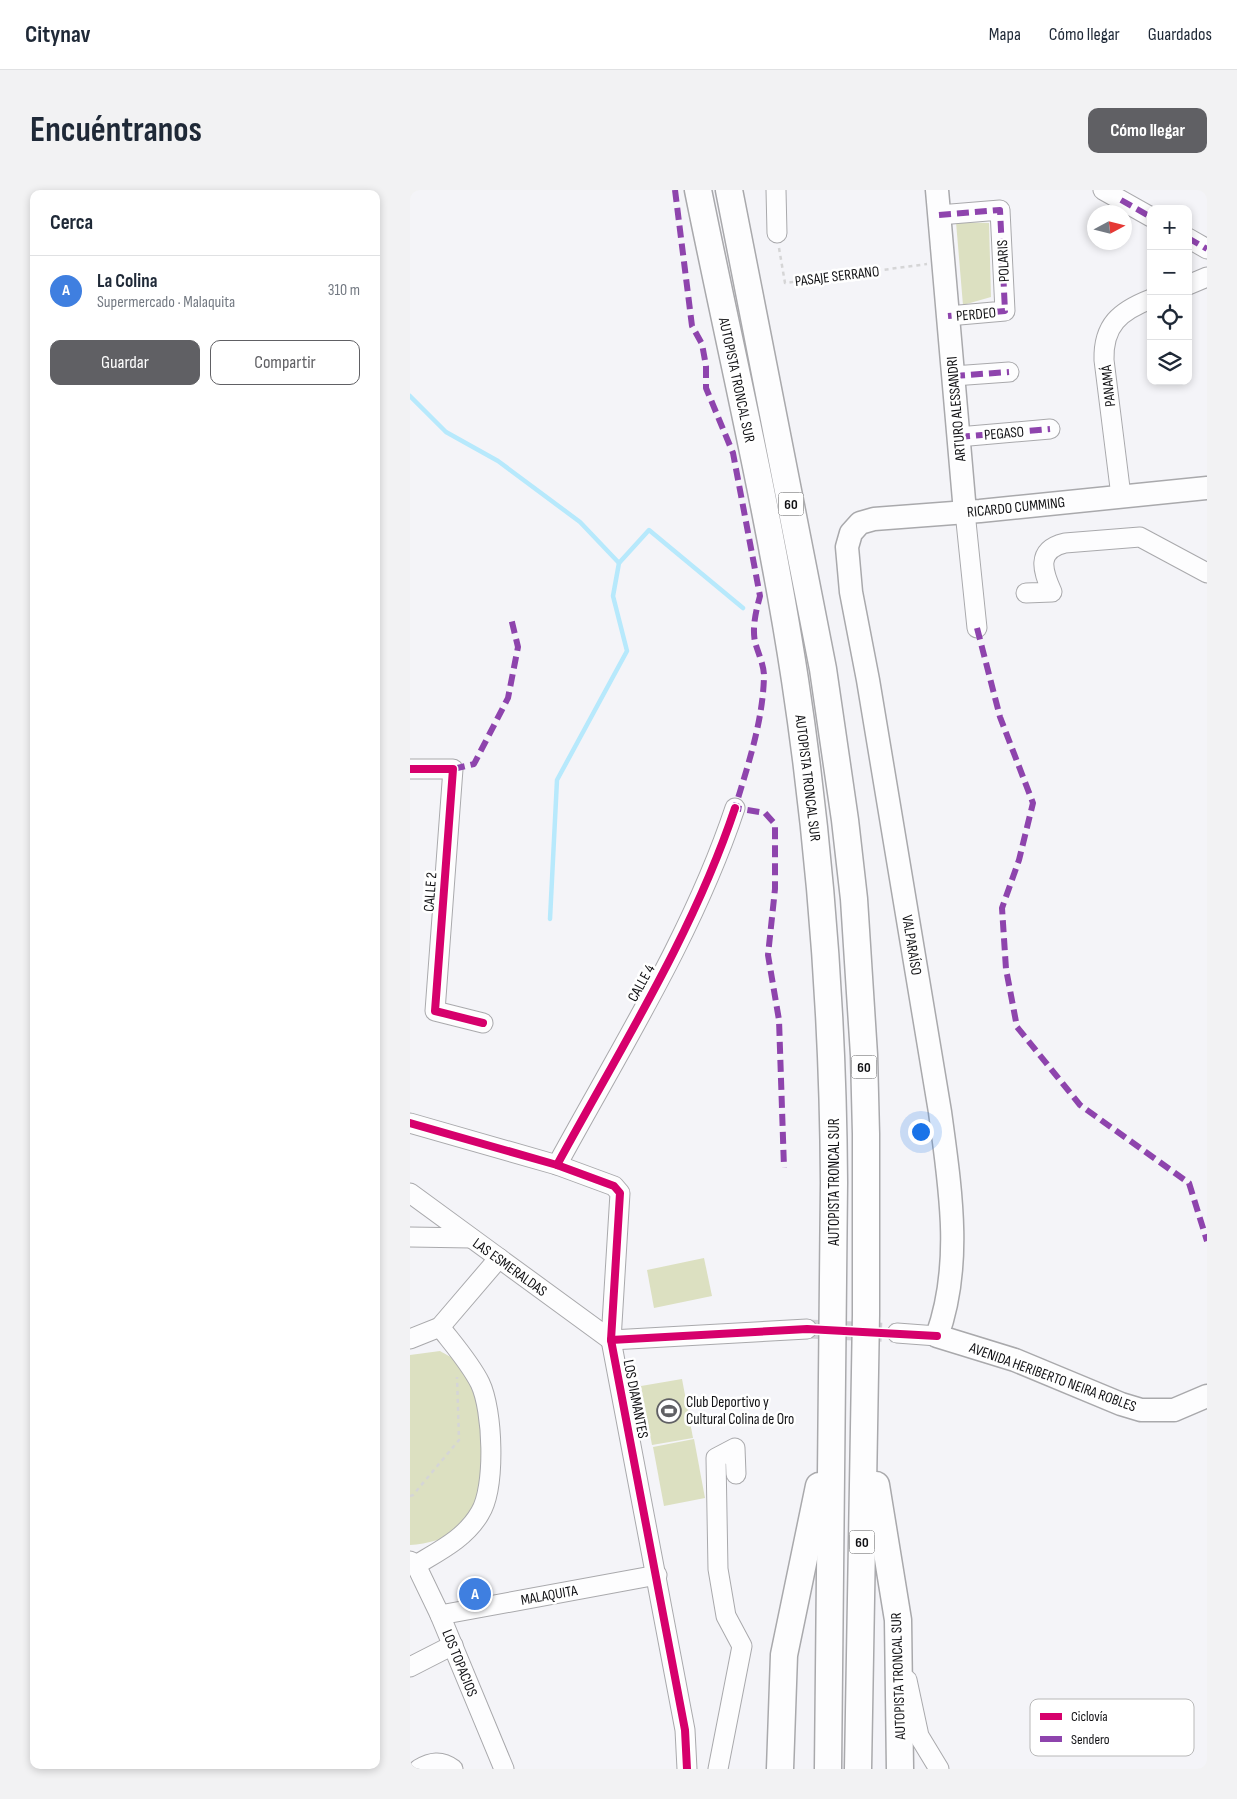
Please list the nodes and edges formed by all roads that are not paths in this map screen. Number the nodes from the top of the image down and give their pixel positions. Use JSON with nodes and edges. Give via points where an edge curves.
{"nodes":[{"id":1,"x":698,"y":190,"type":"edge"},
{"id":2,"x":729,"y":190,"type":"edge"},
{"id":3,"x":776,"y":190,"type":"edge"},
{"id":4,"x":937,"y":190,"type":"edge"},
{"id":5,"x":1103,"y":190,"type":"edge"},
{"id":6,"x":939,"y":215,"type":"junction"},
{"id":7,"x":1147,"y":215,"type":"edge"},
{"id":8,"x":777,"y":233,"type":"road end"},
{"id":9,"x":1192,"y":240,"type":"edge"},
{"id":10,"x":1207,"y":249,"type":"edge"},
{"id":11,"x":1207,"y":277,"type":"edge"},
{"id":12,"x":1192,"y":283,"type":"edge"},
{"id":13,"x":1147,"y":301,"type":"edge"},
{"id":14,"x":1005,"y":311,"type":"joint"},
{"id":15,"x":948,"y":316,"type":"junction"},
{"id":16,"x":1009,"y":372,"type":"dead end"},
{"id":17,"x":953,"y":376,"type":"junction"},
{"id":18,"x":1050,"y":429,"type":"dead end"},
{"id":19,"x":958,"y":438,"type":"junction"},
{"id":20,"x":1207,"y":488,"type":"edge"},
{"id":21,"x":1121,"y":496,"type":"junction"},
{"id":22,"x":965,"y":512,"type":"junction"},
{"id":23,"x":847,"y":554,"type":"joint"},
{"id":24,"x":1207,"y":573,"type":"edge"},
{"id":25,"x":1026,"y":594,"type":"dead end"},
{"id":26,"x":977,"y":628,"type":"dead end"},
{"id":27,"x":410,"y":769,"type":"edge"},
{"id":28,"x":735,"y":808,"type":"dead end"},
{"id":29,"x":484,"y":1023,"type":"dead end"},
{"id":30,"x":410,"y":1123,"type":"edge"},
{"id":31,"x":557,"y":1165,"type":"junction"},
{"id":32,"x":410,"y":1193,"type":"edge"},
{"id":33,"x":410,"y":1237,"type":"edge"},
{"id":34,"x":471,"y":1238,"type":"junction"},
{"id":35,"x":499,"y":1258,"type":"junction"},
{"id":36,"x":866,"y":1315,"type":"junction"},
{"id":37,"x":440,"y":1327,"type":"junction"},
{"id":38,"x":807,"y":1329,"type":"tunnel mouth"},
{"id":39,"x":897,"y":1333,"type":"tunnel mouth"},
{"id":40,"x":937,"y":1336,"type":"junction"},
{"id":41,"x":410,"y":1339,"type":"edge"},
{"id":42,"x":611,"y":1340,"type":"junction"},
{"id":43,"x":833,"y":1376,"type":"junction"},
{"id":44,"x":1207,"y":1396,"type":"edge"},
{"id":45,"x":736,"y":1474,"type":"dead end"},
{"id":46,"x":413,"y":1563,"type":"edge"},
{"id":47,"x":657,"y":1575,"type":"junction"},
{"id":48,"x":440,"y":1615,"type":"junction"},
{"id":49,"x":452,"y":1645,"type":"junction"},
{"id":50,"x":900,"y":1647,"type":"junction"},
{"id":51,"x":410,"y":1667,"type":"edge"},
{"id":52,"x":687,"y":1763,"type":"edge"},
{"id":53,"x":497,"y":1767,"type":"edge"},
{"id":54,"x":419,"y":1769,"type":"edge"},
{"id":55,"x":453,"y":1769,"type":"edge"},
{"id":56,"x":708,"y":1769,"type":"edge"},
{"id":57,"x":718,"y":1769,"type":"edge"},
{"id":58,"x":780,"y":1769,"type":"edge"},
{"id":59,"x":828,"y":1769,"type":"edge"},
{"id":60,"x":858,"y":1769,"type":"edge"},
{"id":61,"x":900,"y":1769,"type":"edge"},
{"id":62,"x":939,"y":1769,"type":"edge"}],
"edges":[{"from":1,"to":43,"type":"highway","name":"AUTOPISTA TRONCAL SUR","number":"60","via":[[781,595],[816,837],[834,1092]]},
{"from":2,"to":36,"type":"highway","name":"AUTOPISTA TRONCAL SUR","number":"60","via":[[823,669],[845,820],[854,898],[864,1055]]},
{"from":3,"to":8,"type":"street"},
{"from":4,"to":6,"type":"main road","name":"ARTURO ALESSANDRI"},
{"from":5,"to":7,"type":"street"},
{"from":6,"to":14,"type":"street","name":"POLARIS","via":[[1000,210]]},
{"from":6,"to":15,"type":"main road","name":"ARTURO ALESSANDRI"},
{"from":9,"to":10,"type":"street"},
{"from":11,"to":12,"type":"street"},
{"from":13,"to":21,"type":"street","name":"PANAMÁ","via":[[1122,313],[1111,327],[1105,343],[1104,360]]},
{"from":14,"to":15,"type":"street","name":"PERDEO"},
{"from":15,"to":17,"type":"main road","name":"ARTURO ALESSANDRI"},
{"from":16,"to":17,"type":"street"},
{"from":17,"to":19,"type":"main road","name":"ARTURO ALESSANDRI"},
{"from":18,"to":19,"type":"street","name":"PEGASO"},
{"from":19,"to":22,"type":"main road","name":"ARTURO ALESSANDRI"},
{"from":20,"to":21,"type":"main road","name":"RICARDO CUMMING"},
{"from":21,"to":22,"type":"main road","name":"RICARDO CUMMING"},
{"from":22,"to":23,"type":"main road","name":"RICARDO CUMMING","via":[[867,520],[851,533]]},
{"from":22,"to":26,"type":"street","name":"ARTURO ALESSANDRI"},
{"from":23,"to":40,"type":"main road","name":"VALPARAÍSO","via":[[949,1180],[953,1224],[951,1264],[948,1298]]},
{"from":24,"to":25,"type":"street","via":[[1140,536],[1065,543],[1056,545],[1044,560],[1043,573],[1052,592]]},
{"from":27,"to":29,"type":"street","name":"CALLE 2","via":[[453,769],[435,1011]]},
{"from":28,"to":31,"type":"street","name":"CALLE 4","via":[[708,883],[676,948]]},
{"from":30,"to":31,"type":"street","name":"LOS DIAMANTES"},
{"from":31,"to":42,"type":"street","name":"LOS DIAMANTES","via":[[614,1186],[620,1193]]},
{"from":32,"to":34,"type":"street","name":"LAS ESMERALDAS"},
{"from":33,"to":34,"type":"street"},
{"from":34,"to":35,"type":"street","name":"LAS ESMERALDAS"},
{"from":35,"to":37,"type":"street"},
{"from":35,"to":42,"type":"street","name":"LAS ESMERALDAS"},
{"from":36,"to":50,"type":"highway","name":"AUTOPISTA TRONCAL SUR","number":"60","via":[[876,1484]]},
{"from":36,"to":60,"type":"highway","name":"AUTOPISTA TRONCAL SUR","number":"60"},
{"from":37,"to":41,"type":"street"},
{"from":37,"to":46,"type":"street","via":[[481,1384],[490,1430],[492,1472],[480,1514],[454,1543]]},
{"from":38,"to":42,"type":"street"},
{"from":39,"to":40,"type":"street","name":"AVENIDA HERIBERTO NEIRA ROBLES"},
{"from":40,"to":44,"type":"main road","name":"AVENIDA HERIBERTO NEIRA ROBLES","via":[[1015,1360],[1141,1410],[1174,1410]]},
{"from":42,"to":47,"type":"street","name":"LOS DIAMANTES"},
{"from":43,"to":58,"type":"highway","name":"AUTOPISTA TRONCAL SUR","number":"60","via":[[817,1506],[784,1655]]},
{"from":43,"to":59,"type":"highway","name":"AUTOPISTA TRONCAL SUR","number":"60"},
{"from":45,"to":57,"type":"street","via":[[735,1448],[716,1458],[718,1569],[726,1616],[742,1646]]},
{"from":46,"to":48,"type":"street","name":"LOS TOPACIOS"},
{"from":47,"to":48,"type":"street","name":"MALAQUITA"},
{"from":47,"to":52,"type":"street","name":"LOS DIAMANTES","via":[[685,1730]]},
{"from":48,"to":49,"type":"street","name":"LOS TOPACIOS"},
{"from":49,"to":51,"type":"street"},
{"from":49,"to":53,"type":"street","name":"LOS TOPACIOS"},
{"from":50,"to":61,"type":"highway","name":"AUTOPISTA TRONCAL SUR","number":"60"},
{"from":50,"to":62,"type":"street","via":[[919,1736]]},
{"from":52,"to":56,"type":"street"},
{"from":54,"to":55,"type":"street","via":[[439,1762]]}]}
